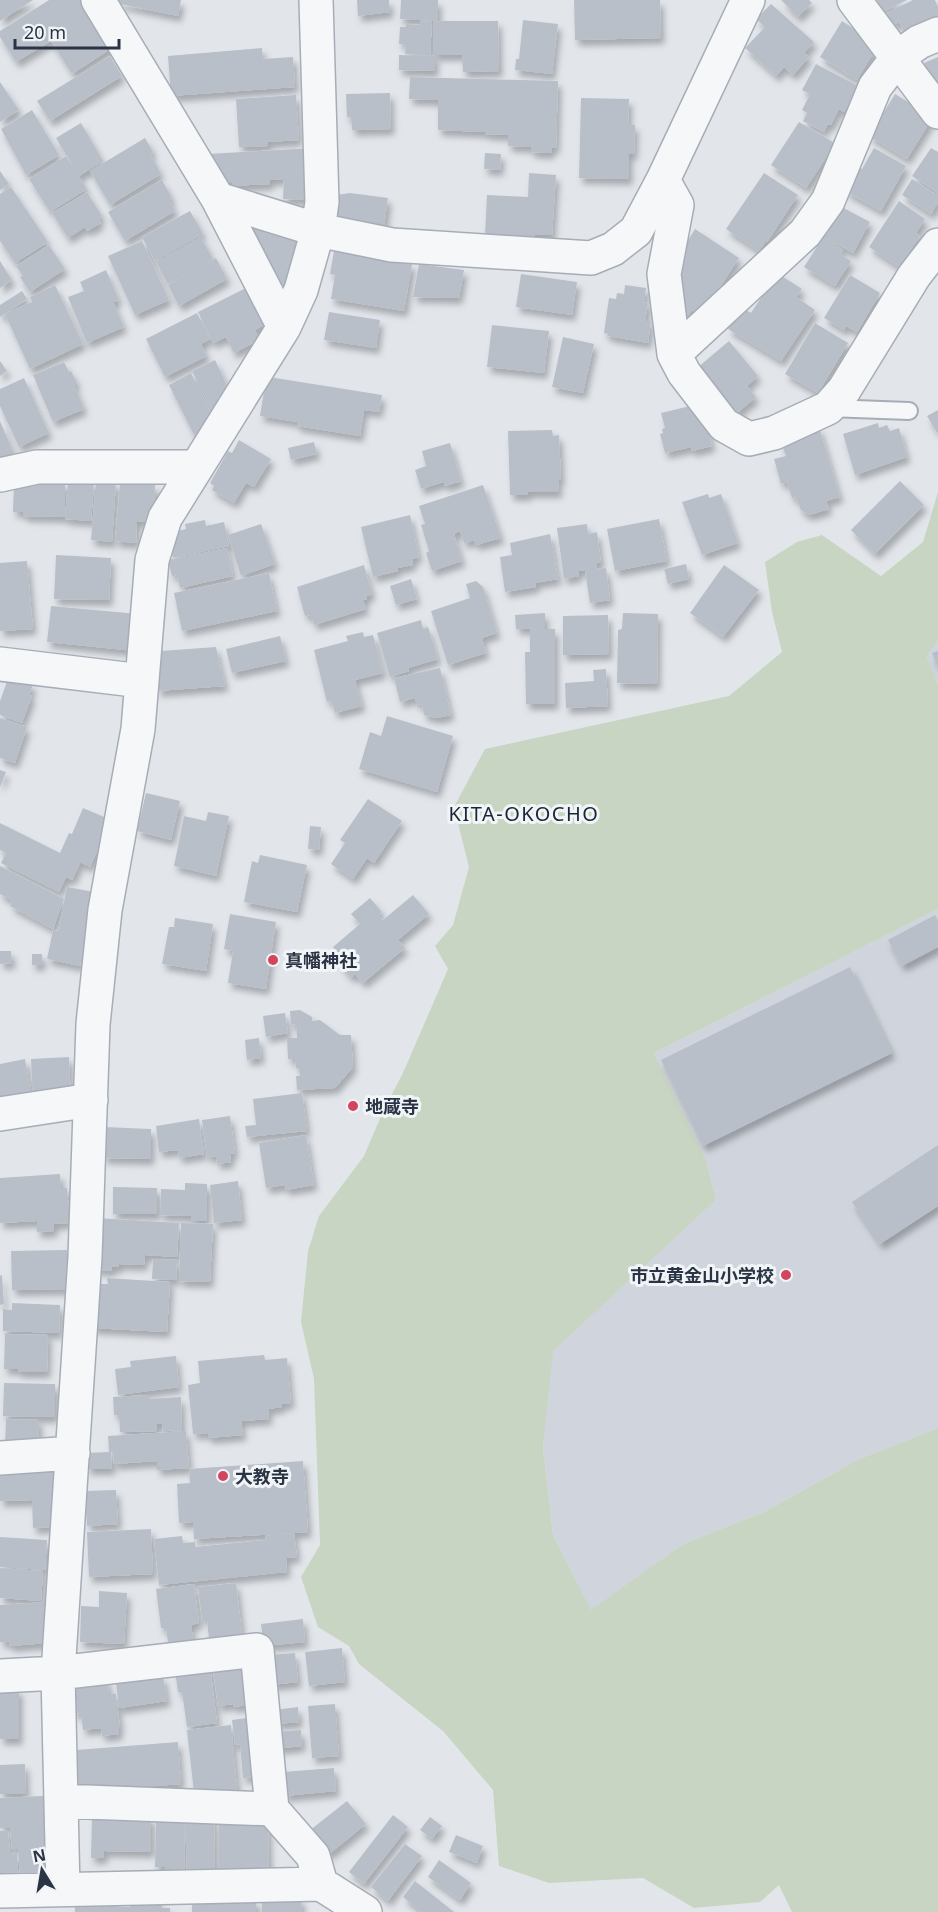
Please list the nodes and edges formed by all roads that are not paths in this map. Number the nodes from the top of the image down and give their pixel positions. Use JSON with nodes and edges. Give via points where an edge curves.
{"nodes":[{"id":1,"x":98,"y":0,"type":"edge"},
{"id":2,"x":316,"y":0,"type":"edge"},
{"id":3,"x":748,"y":0,"type":"edge"},
{"id":4,"x":854,"y":0,"type":"edge"},
{"id":5,"x":938,"y":34,"type":"edge"},
{"id":6,"x":898,"y":57,"type":"junction"},
{"id":7,"x":938,"y":112,"type":"edge"},
{"id":8,"x":663,"y":180,"type":"junction"},
{"id":9,"x":218,"y":199,"type":"junction"},
{"id":10,"x":318,"y":230,"type":"junction"},
{"id":11,"x":938,"y":245,"type":"edge"},
{"id":12,"x":284,"y":327,"type":"junction"},
{"id":13,"x":674,"y":354,"type":"junction"},
{"id":14,"x":828,"y":408,"type":"junction"},
{"id":15,"x":909,"y":411,"type":"dead end"},
{"id":16,"x":197,"y":467,"type":"junction"},
{"id":17,"x":0,"y":475,"type":"edge"},
{"id":18,"x":0,"y":664,"type":"edge"},
{"id":19,"x":142,"y":681,"type":"junction"},
{"id":20,"x":91,"y":1100,"type":"junction"},
{"id":21,"x":0,"y":1114,"type":"edge"},
{"id":22,"x":73,"y":1453,"type":"junction"},
{"id":23,"x":0,"y":1458,"type":"edge"},
{"id":24,"x":58,"y":1673,"type":"junction"},
{"id":25,"x":0,"y":1676,"type":"edge"},
{"id":26,"x":61,"y":1801,"type":"junction"},
{"id":27,"x":272,"y":1809,"type":"junction"},
{"id":28,"x":321,"y":1884,"type":"junction"},
{"id":29,"x":63,"y":1889,"type":"junction"},
{"id":30,"x":0,"y":1892,"type":"edge"},
{"id":31,"x":365,"y":1912,"type":"edge"}],
"edges":[{"from":1,"to":9,"type":"street"},
{"from":2,"to":10,"type":"street","via":[[322,202]]},
{"from":3,"to":8,"type":"street"},
{"from":4,"to":6,"type":"street"},
{"from":5,"to":6,"type":"street"},
{"from":6,"to":7,"type":"street"},
{"from":6,"to":13,"type":"street","via":[[875,87],[828,201],[805,233]]},
{"from":8,"to":10,"type":"street","via":[[636,231],[613,249],[591,258],[392,245]]},
{"from":8,"to":13,"type":"street","via":[[677,205],[664,274]]},
{"from":9,"to":10,"type":"street"},
{"from":9,"to":12,"type":"street"},
{"from":10,"to":12,"type":"street","via":[[302,290]]},
{"from":11,"to":14,"type":"street","via":[[914,276],[844,390]]},
{"from":12,"to":16,"type":"street"},
{"from":13,"to":14,"type":"street","via":[[724,426],[749,439],[774,433]]},
{"from":14,"to":15,"type":"lane"},
{"from":16,"to":17,"type":"street","via":[[37,467]]},
{"from":16,"to":19,"type":"street","via":[[165,518],[152,560]]},
{"from":18,"to":19,"type":"street"},
{"from":19,"to":20,"type":"street","via":[[138,729],[105,910],[93,1024]]},
{"from":20,"to":21,"type":"street"},
{"from":20,"to":22,"type":"street"},
{"from":22,"to":23,"type":"street"},
{"from":22,"to":24,"type":"street"},
{"from":24,"to":25,"type":"street"},
{"from":24,"to":26,"type":"street"},
{"from":24,"to":27,"type":"street","via":[[257,1650]]},
{"from":26,"to":27,"type":"street"},
{"from":26,"to":29,"type":"street"},
{"from":27,"to":28,"type":"street","via":[[313,1856]]},
{"from":28,"to":29,"type":"street"},
{"from":28,"to":31,"type":"street"},
{"from":29,"to":30,"type":"street"}]}
